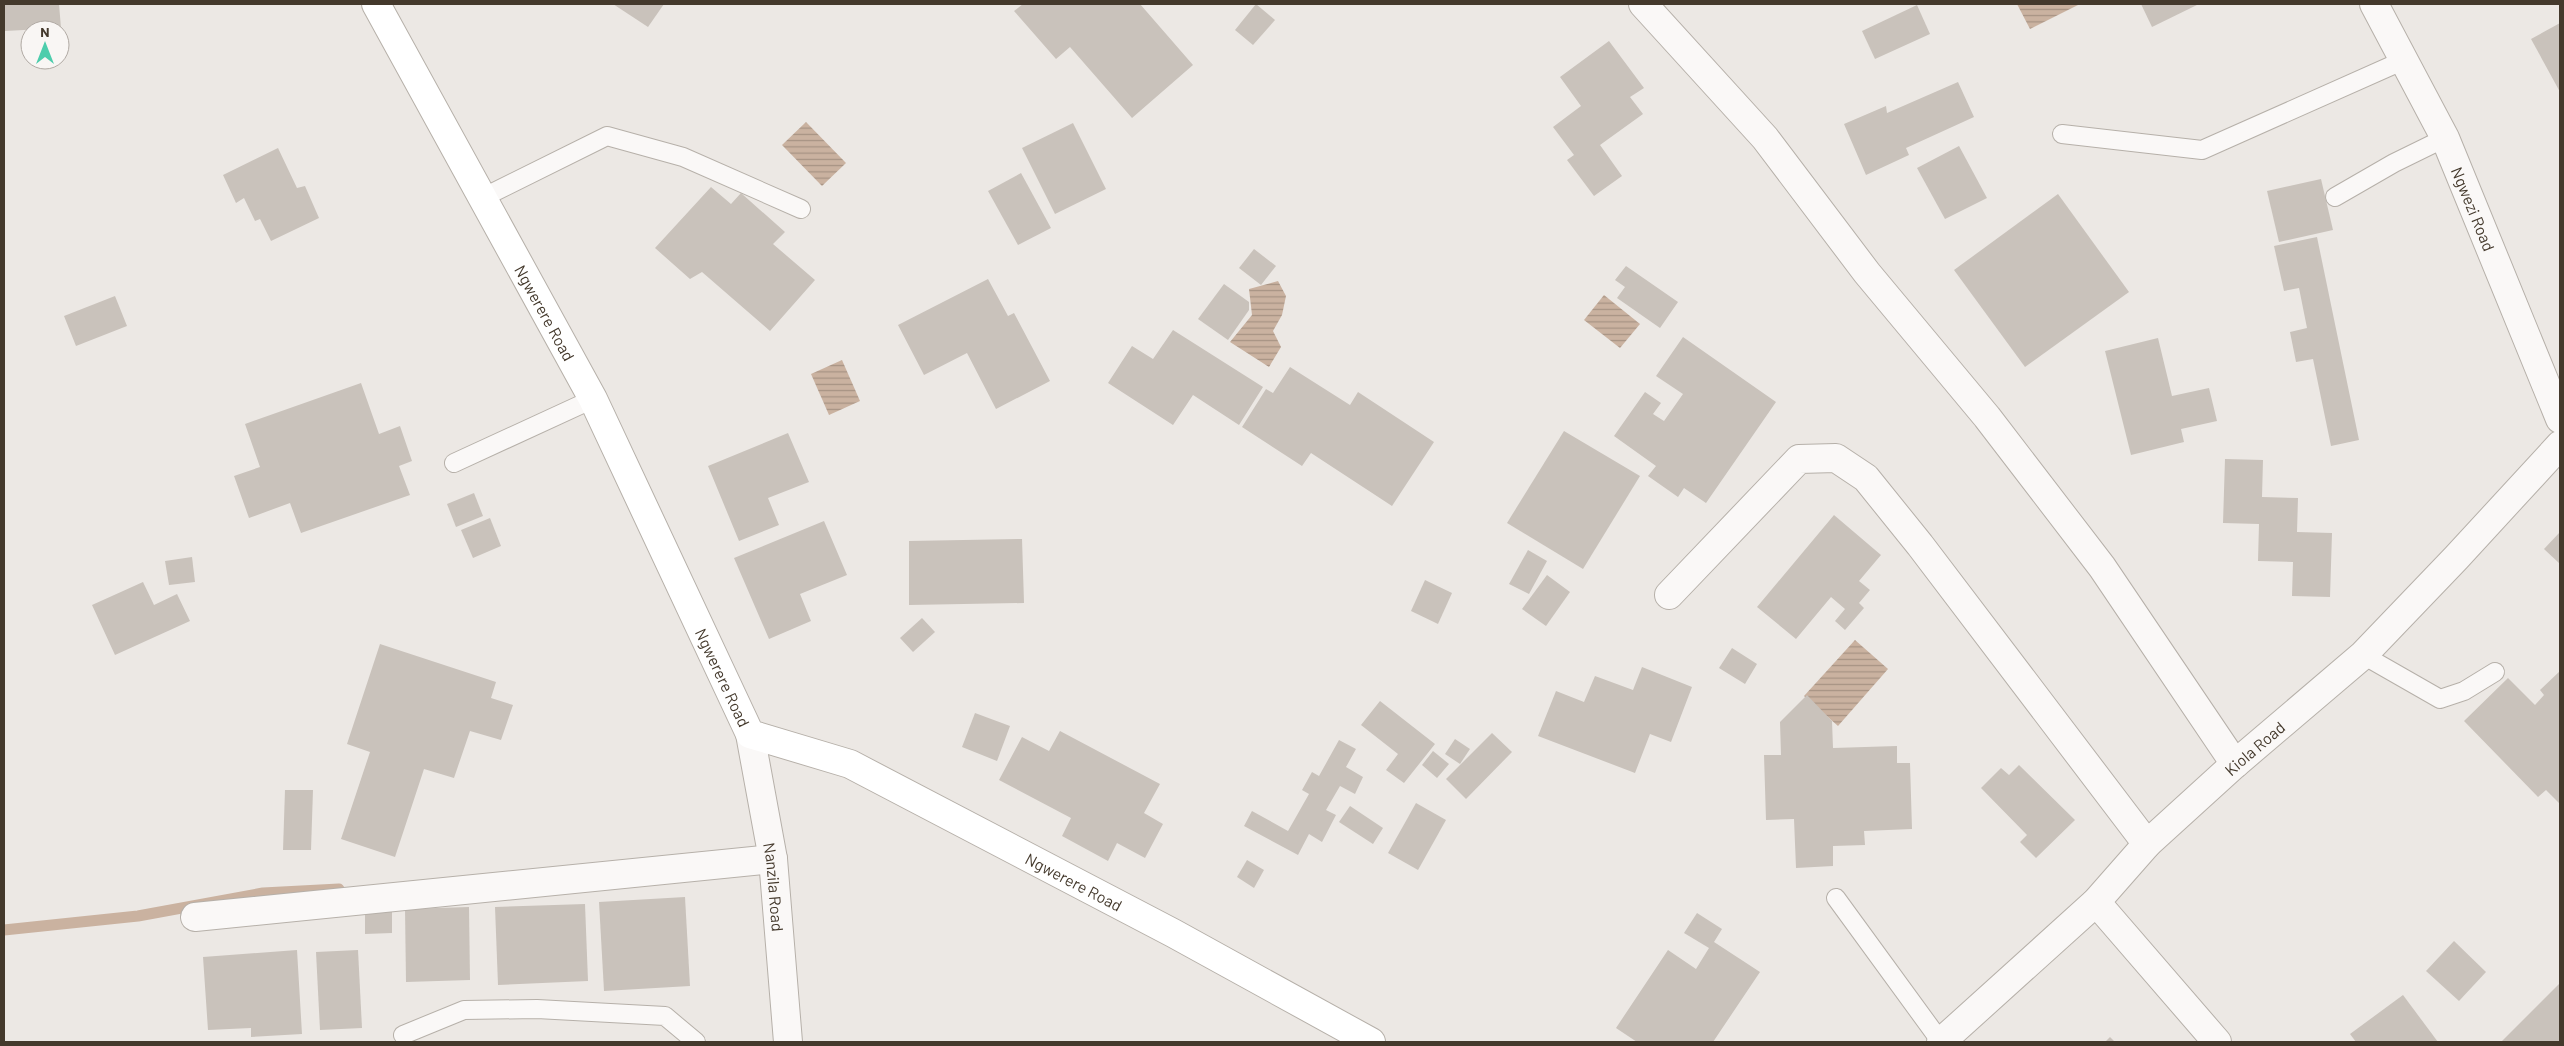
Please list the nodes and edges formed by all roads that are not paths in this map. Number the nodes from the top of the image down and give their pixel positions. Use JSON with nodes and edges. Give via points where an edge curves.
{"nodes":[{"id":1,"x":376,"y":4,"type":"edge"},
{"id":2,"x":1643,"y":4,"type":"edge"},
{"id":3,"x":2374,"y":4,"type":"edge"},
{"id":4,"x":2402,"y":61,"type":"junction"},
{"id":5,"x":2062,"y":134,"type":"dead end"},
{"id":6,"x":2445,"y":138,"type":"junction"},
{"id":7,"x":2335,"y":197,"type":"dead end"},
{"id":8,"x":482,"y":198,"type":"junction"},
{"id":9,"x":801,"y":208,"type":"dead end"},
{"id":10,"x":593,"y":399,"type":"junction"},
{"id":11,"x":2560,"y":420,"type":"edge"},
{"id":12,"x":2560,"y":445,"type":"edge"},
{"id":13,"x":454,"y":463,"type":"dead end"},
{"id":14,"x":1669,"y":595,"type":"dead end"},
{"id":15,"x":2362,"y":655,"type":"junction"},
{"id":16,"x":2495,"y":672,"type":"dead end"},
{"id":17,"x":750,"y":734,"type":"junction"},
{"id":18,"x":2235,"y":764,"type":"junction"},
{"id":19,"x":2147,"y":844,"type":"junction"},
{"id":20,"x":773,"y":860,"type":"junction"},
{"id":21,"x":1836,"y":898,"type":"dead end"},
{"id":22,"x":2096,"y":902,"type":"junction"},
{"id":23,"x":195,"y":917,"type":"dead end"},
{"id":24,"x":403,"y":1035,"type":"dead end"},
{"id":25,"x":696,"y":1042,"type":"edge"},
{"id":26,"x":788,"y":1042,"type":"edge"},
{"id":27,"x":1371,"y":1042,"type":"edge"},
{"id":28,"x":1941,"y":1042,"type":"edge"},
{"id":29,"x":2217,"y":1042,"type":"edge"}],
"edges":[{"from":1,"to":8,"type":"street","name":"Ngwerere Road"},
{"from":2,"to":18,"type":"street","via":[[1765,138],[1867,273],[1987,416],[2102,567]]},
{"from":3,"to":4,"type":"street","name":"Ngwezi Road"},
{"from":4,"to":5,"type":"lane","via":[[2202,150]]},
{"from":4,"to":6,"type":"street","name":"Ngwezi Road"},
{"from":6,"to":7,"type":"lane"},
{"from":6,"to":11,"type":"street","name":"Ngwezi Road"},
{"from":8,"to":9,"type":"lane","via":[[607,136],[683,157]]},
{"from":8,"to":10,"type":"street","name":"Ngwerere Road"},
{"from":10,"to":13,"type":"lane"},
{"from":10,"to":17,"type":"street","name":"Ngwerere Road"},
{"from":12,"to":15,"type":"street","name":"Kiola Road"},
{"from":14,"to":19,"type":"street","via":[[1799,460],[1836,458],[1866,478]]},
{"from":15,"to":16,"type":"lane","via":[[2440,700],[2464,691]]},
{"from":15,"to":18,"type":"street","name":"Kiola Road"},
{"from":17,"to":20,"type":"street","name":"Nanzila Road"},
{"from":17,"to":27,"type":"street","name":"Ngwerere Road","via":[[850,764],[1173,933]]},
{"from":18,"to":19,"type":"street","name":"Kiola Road"},
{"from":19,"to":22,"type":"street","name":"Kiola Road"},
{"from":20,"to":23,"type":"street"},
{"from":20,"to":26,"type":"street","name":"Nanzila Road"},
{"from":21,"to":28,"type":"lane"},
{"from":22,"to":28,"type":"street","name":"Kiola Road"},
{"from":22,"to":29,"type":"street"},
{"from":24,"to":25,"type":"lane","via":[[464,1010],[537,1009],[665,1016]]}]}
